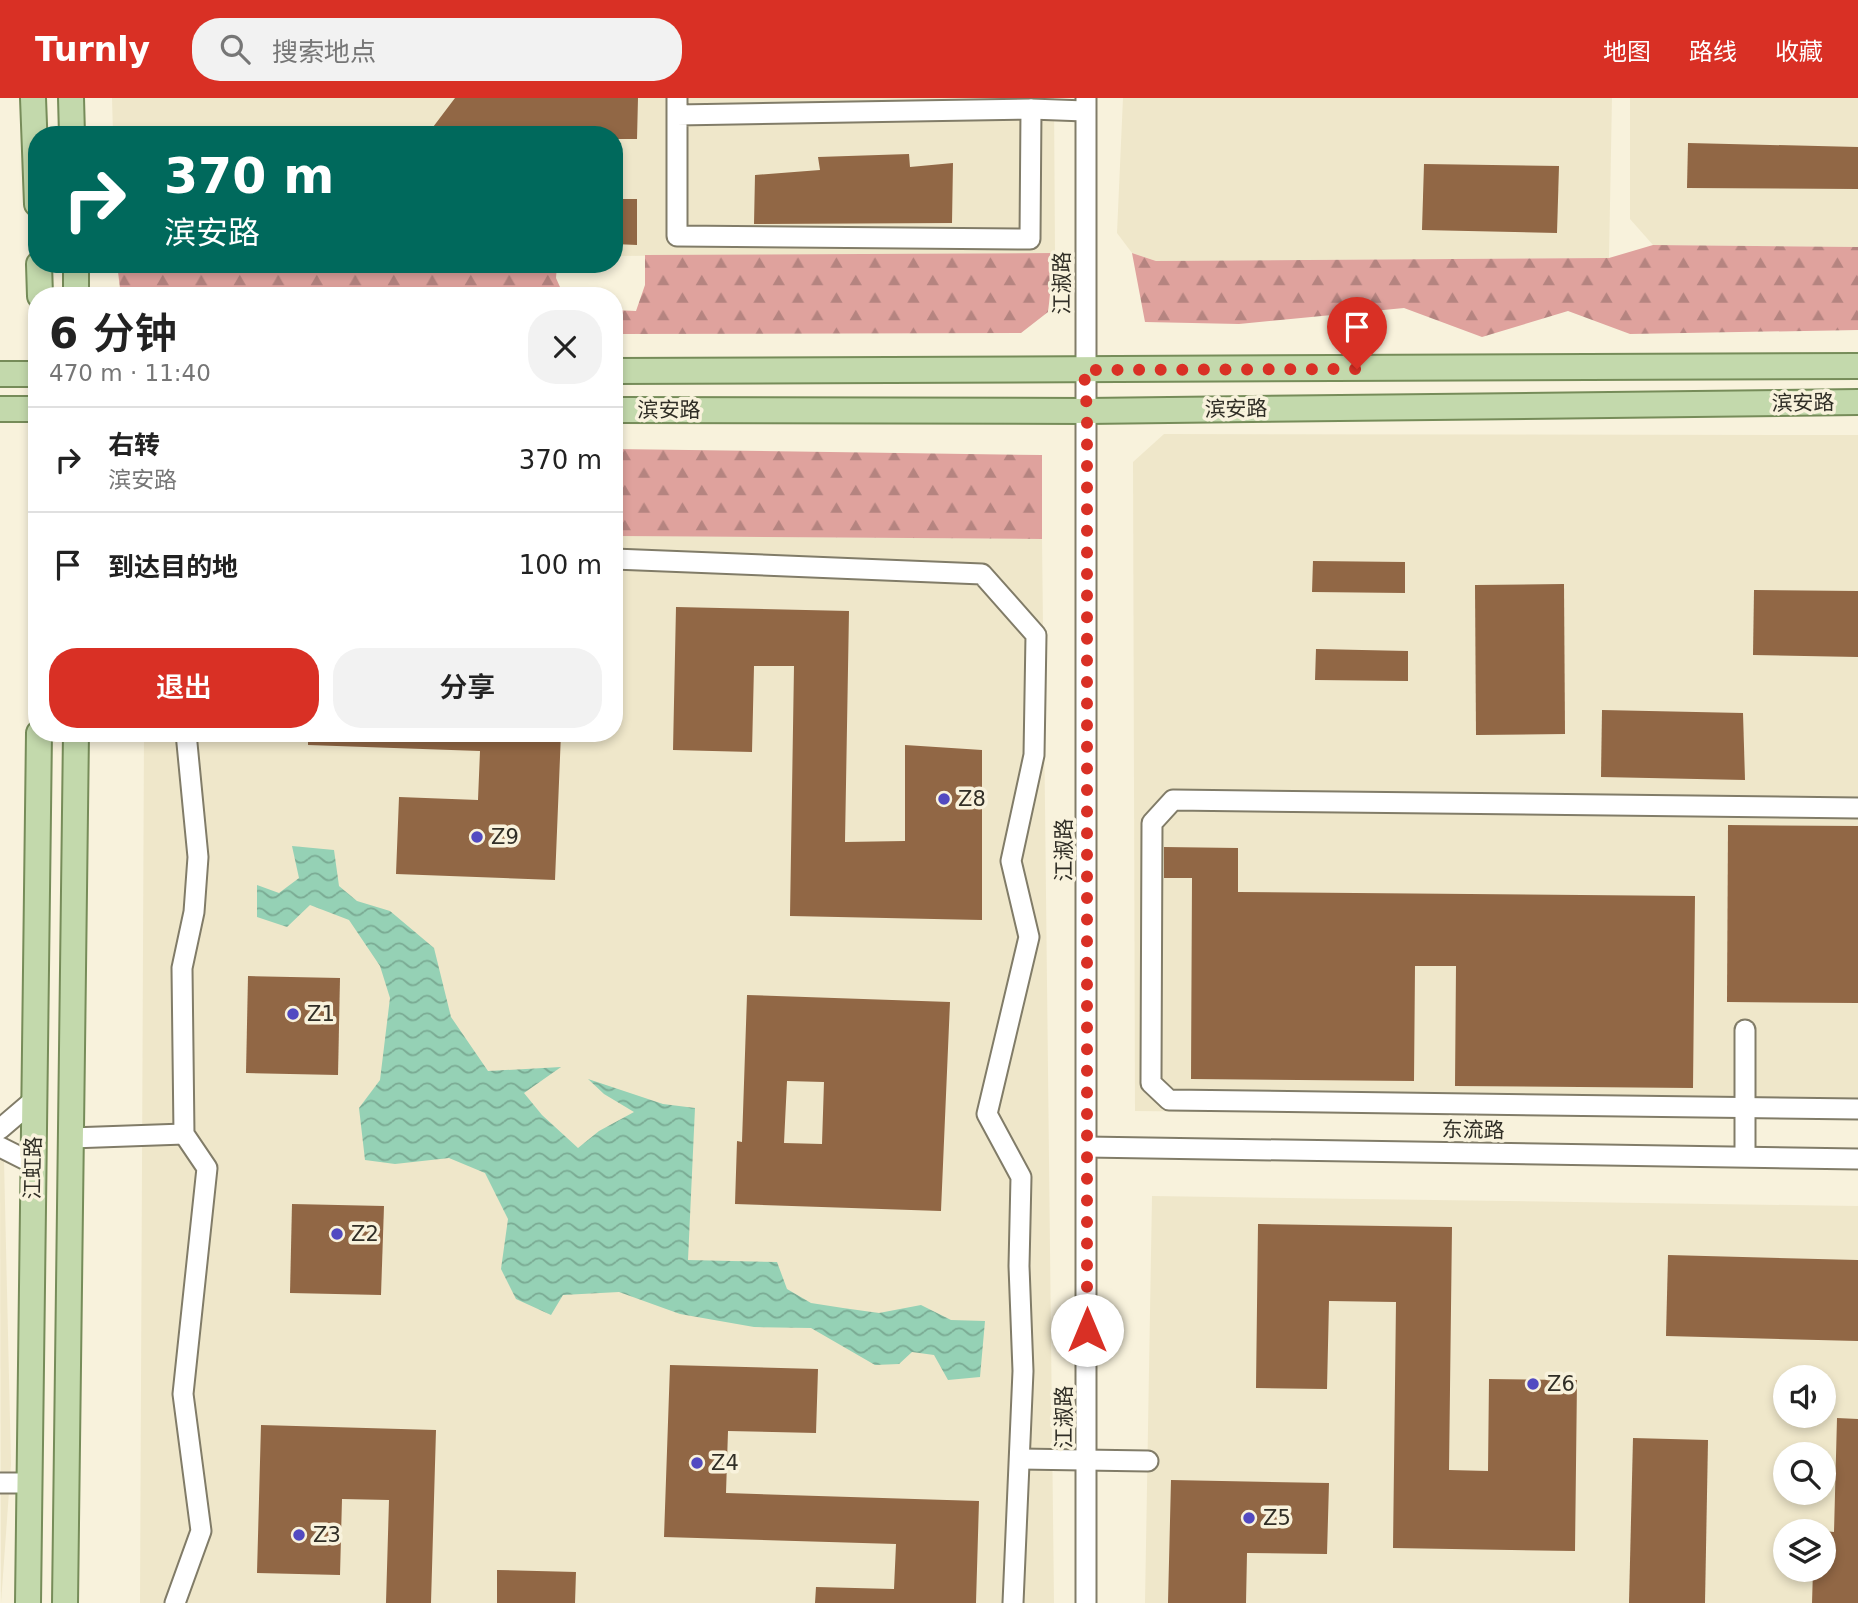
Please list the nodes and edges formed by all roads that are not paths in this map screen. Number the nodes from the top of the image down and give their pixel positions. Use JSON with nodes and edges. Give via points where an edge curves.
{"nodes":[{"id":1,"x":33,"y":98,"type":"edge"},
{"id":2,"x":71,"y":98,"type":"edge"},
{"id":3,"x":1086,"y":105,"type":"edge"},
{"id":4,"x":677,"y":106,"type":"edge"},
{"id":5,"x":1031,"y":109,"type":"junction"},
{"id":6,"x":34,"y":126,"type":"edge"},
{"id":7,"x":72,"y":126,"type":"edge"},
{"id":8,"x":1858,"y":366,"type":"edge"},
{"id":9,"x":1084,"y":370,"type":"junction"},
{"id":10,"x":623,"y":371,"type":"edge"},
{"id":11,"x":0,"y":374,"type":"edge"},
{"id":12,"x":28,"y":374,"type":"edge"},
{"id":13,"x":1858,"y":402,"type":"edge"},
{"id":14,"x":0,"y":409,"type":"edge"},
{"id":15,"x":28,"y":409,"type":"edge"},
{"id":16,"x":623,"y":410,"type":"edge"},
{"id":17,"x":1087,"y":411,"type":"junction"},
{"id":18,"x":623,"y":559,"type":"edge"},
{"id":19,"x":39,"y":742,"type":"edge"},
{"id":20,"x":76,"y":742,"type":"edge"},
{"id":21,"x":187,"y":742,"type":"edge"},
{"id":22,"x":1858,"y":808,"type":"edge"},
{"id":23,"x":1745,"y":1030,"type":"dead end"},
{"id":24,"x":34,"y":1100,"type":"junction"},
{"id":25,"x":1743,"y":1105,"type":"junction"},
{"id":26,"x":1858,"y":1109,"type":"edge"},
{"id":27,"x":0,"y":1129,"type":"edge"},
{"id":28,"x":184,"y":1134,"type":"junction"},
{"id":29,"x":71,"y":1138,"type":"junction"},
{"id":30,"x":0,"y":1147,"type":"edge"},
{"id":31,"x":1087,"y":1147,"type":"junction"},
{"id":32,"x":1745,"y":1156,"type":"junction"},
{"id":33,"x":1858,"y":1159,"type":"edge"},
{"id":34,"x":33,"y":1164,"type":"junction"},
{"id":35,"x":1020,"y":1459,"type":"junction"},
{"id":36,"x":1086,"y":1460,"type":"junction"},
{"id":37,"x":1148,"y":1461,"type":"dead end"},
{"id":38,"x":0,"y":1483,"type":"edge"},
{"id":39,"x":29,"y":1483,"type":"junction"},
{"id":40,"x":28,"y":1603,"type":"edge"},
{"id":41,"x":65,"y":1603,"type":"edge"},
{"id":42,"x":175,"y":1603,"type":"edge"},
{"id":43,"x":1013,"y":1603,"type":"edge"},
{"id":44,"x":1086,"y":1603,"type":"edge"}],
"edges":[{"from":1,"to":6,"type":"main road"},
{"from":2,"to":7,"type":"main road"},
{"from":3,"to":5,"type":"street"},
{"from":3,"to":9,"type":"street","name":"江淑路"},
{"from":4,"to":5,"type":"street"},
{"from":4,"to":5,"type":"street","via":[[677,236],[1030,239]]},
{"from":8,"to":9,"type":"main road","name":"滨安路"},
{"from":9,"to":10,"type":"main road","name":"滨安路"},
{"from":9,"to":17,"type":"street","name":"江淑路"},
{"from":11,"to":12,"type":"main road"},
{"from":13,"to":17,"type":"main road","name":"滨安路"},
{"from":14,"to":15,"type":"main road"},
{"from":16,"to":17,"type":"main road","name":"滨安路"},
{"from":17,"to":31,"type":"street","name":"江淑路"},
{"from":18,"to":35,"type":"street","via":[[982,574],[1036,635],[1034,755],[1011,861],[1029,937],[987,1114],[1021,1177]]},
{"from":19,"to":24,"type":"main road","name":"江虹路"},
{"from":20,"to":29,"type":"main road","name":"江虹路"},
{"from":21,"to":28,"type":"street","via":[[198,857],[194,912],[182,968]]},
{"from":22,"to":25,"type":"street","via":[[1173,800],[1153,823],[1151,1083],[1170,1100]]},
{"from":23,"to":25,"type":"street"},
{"from":24,"to":27,"type":"street"},
{"from":24,"to":34,"type":"main road","name":"江虹路"},
{"from":25,"to":26,"type":"street"},
{"from":25,"to":32,"type":"street"},
{"from":28,"to":29,"type":"street"},
{"from":28,"to":42,"type":"street","via":[[207,1168],[183,1394],[201,1531]]},
{"from":29,"to":41,"type":"main road","name":"江虹路"},
{"from":30,"to":34,"type":"street"},
{"from":31,"to":32,"type":"street","name":"东流路"},
{"from":31,"to":36,"type":"street","name":"江淑路"},
{"from":32,"to":33,"type":"street","name":"东流路"},
{"from":34,"to":39,"type":"main road","name":"江虹路"},
{"from":35,"to":36,"type":"street"},
{"from":35,"to":43,"type":"street"},
{"from":36,"to":37,"type":"street"},
{"from":36,"to":44,"type":"street","name":"江淑路"},
{"from":38,"to":39,"type":"street"},
{"from":39,"to":40,"type":"main road","name":"江虹路"}]}
